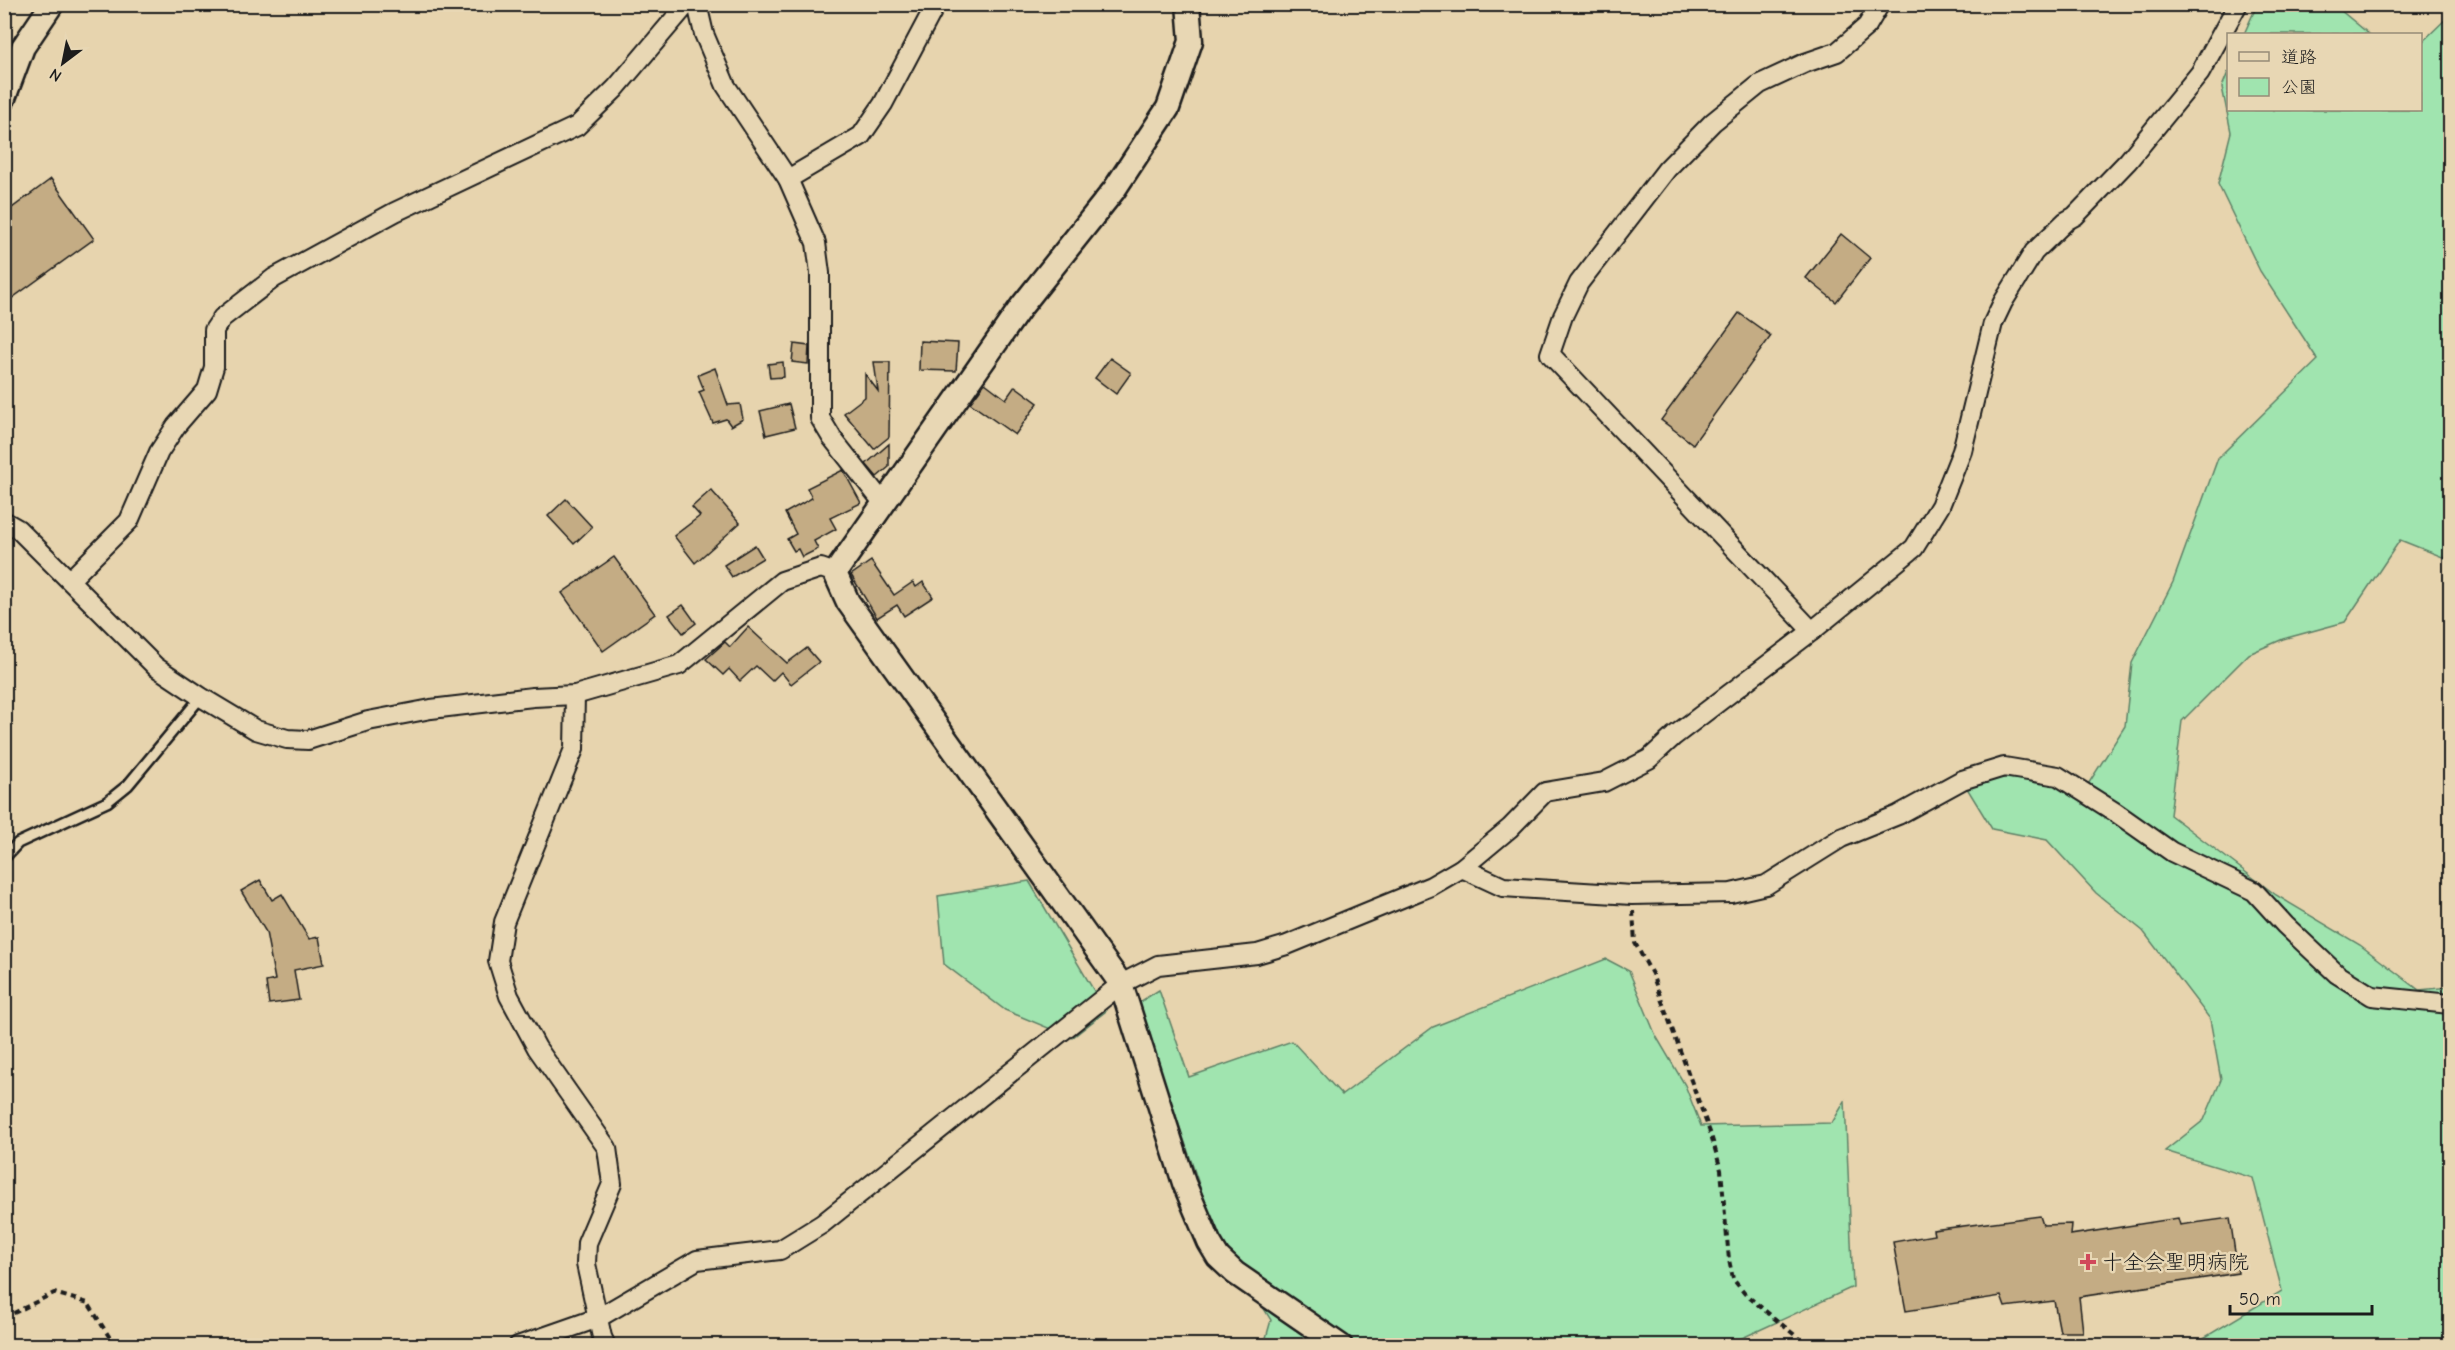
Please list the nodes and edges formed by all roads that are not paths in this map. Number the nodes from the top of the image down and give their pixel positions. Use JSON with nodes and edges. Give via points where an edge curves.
{"nodes":[{"id":1,"x":52,"y":4,"type":"edge"},
{"id":2,"x":687,"y":4,"type":"edge"},
{"id":3,"x":697,"y":4,"type":"edge"},
{"id":4,"x":936,"y":4,"type":"edge"},
{"id":5,"x":1188,"y":4,"type":"edge"},
{"id":6,"x":1880,"y":4,"type":"edge"},
{"id":7,"x":2238,"y":4,"type":"edge"},
{"id":8,"x":4,"y":98,"type":"edge"},
{"id":9,"x":788,"y":179,"type":"junction"},
{"id":10,"x":884,"y":504,"type":"junction"},
{"id":11,"x":4,"y":522,"type":"edge"},
{"id":12,"x":835,"y":573,"type":"junction"},
{"id":13,"x":70,"y":580,"type":"junction"},
{"id":14,"x":1812,"y":631,"type":"junction"},
{"id":15,"x":575,"y":695,"type":"junction"},
{"id":16,"x":201,"y":698,"type":"junction"},
{"id":17,"x":4,"y":858,"type":"edge"},
{"id":18,"x":1462,"y":868,"type":"junction"},
{"id":19,"x":1121,"y":984,"type":"junction"},
{"id":20,"x":2451,"y":1004,"type":"edge"},
{"id":21,"x":598,"y":1318,"type":"junction"},
{"id":22,"x":518,"y":1346,"type":"edge"},
{"id":23,"x":606,"y":1346,"type":"edge"},
{"id":24,"x":1341,"y":1346,"type":"edge"}],
"edges":[{"from":1,"to":8,"type":"street","via":[[23,47]]},
{"from":2,"to":13,"type":"street","via":[[615,89],[577,126],[395,212],[274,278],[222,318],[214,330],[214,367],[207,390],[159,452],[129,521]]},
{"from":3,"to":9,"type":"street","via":[[704,34],[726,86]]},
{"from":4,"to":9,"type":"street","via":[[883,104],[861,136]]},
{"from":5,"to":10,"type":"street","via":[[1191,41],[1168,108],[1114,190],[1021,307]]},
{"from":6,"to":14,"type":"street","via":[[1867,26],[1837,52],[1760,84],[1713,122],[1667,170],[1579,282],[1550,354]]},
{"from":7,"to":14,"type":"street","via":[[2200,73],[2128,161],[2034,252],[2003,302],[1993,323],[1962,451],[1940,506],[1914,548]]},
{"from":9,"to":10,"type":"street","via":[[816,243],[820,273],[820,418]]},
{"from":10,"to":12,"type":"street"},
{"from":11,"to":13,"type":"street","via":[[18,529]]},
{"from":12,"to":15,"type":"street","via":[[821,568],[782,581],[679,665]]},
{"from":12,"to":19,"type":"street","via":[[848,602]]},
{"from":13,"to":16,"type":"street","via":[[156,667]]},
{"from":14,"to":18,"type":"street","via":[[1649,759],[1604,782],[1545,792]]},
{"from":15,"to":16,"type":"street","via":[[431,709],[368,721],[308,740],[255,730]]},
{"from":15,"to":21,"type":"street","via":[[574,749],[504,922],[498,961],[509,996],[537,1048],[607,1148],[612,1184],[587,1244],[586,1264]]},
{"from":16,"to":17,"type":"lane","via":[[128,785],[106,802],[18,843]]},
{"from":18,"to":19,"type":"street","via":[[1422,890],[1287,945],[1257,954],[1158,965]]},
{"from":18,"to":20,"type":"street","via":[[1503,887],[1632,895],[1731,893],[1766,885],[1841,838],[1962,780],[2004,767],[2058,776],[2172,852],[2254,891],[2337,974],[2372,996]]},
{"from":19,"to":21,"type":"street","via":[[822,1224],[780,1250],[697,1260]]},
{"from":19,"to":24,"type":"street","via":[[1184,1183],[1218,1257],[1235,1274]]},
{"from":21,"to":22,"type":"street"},
{"from":21,"to":23,"type":"street"}]}
